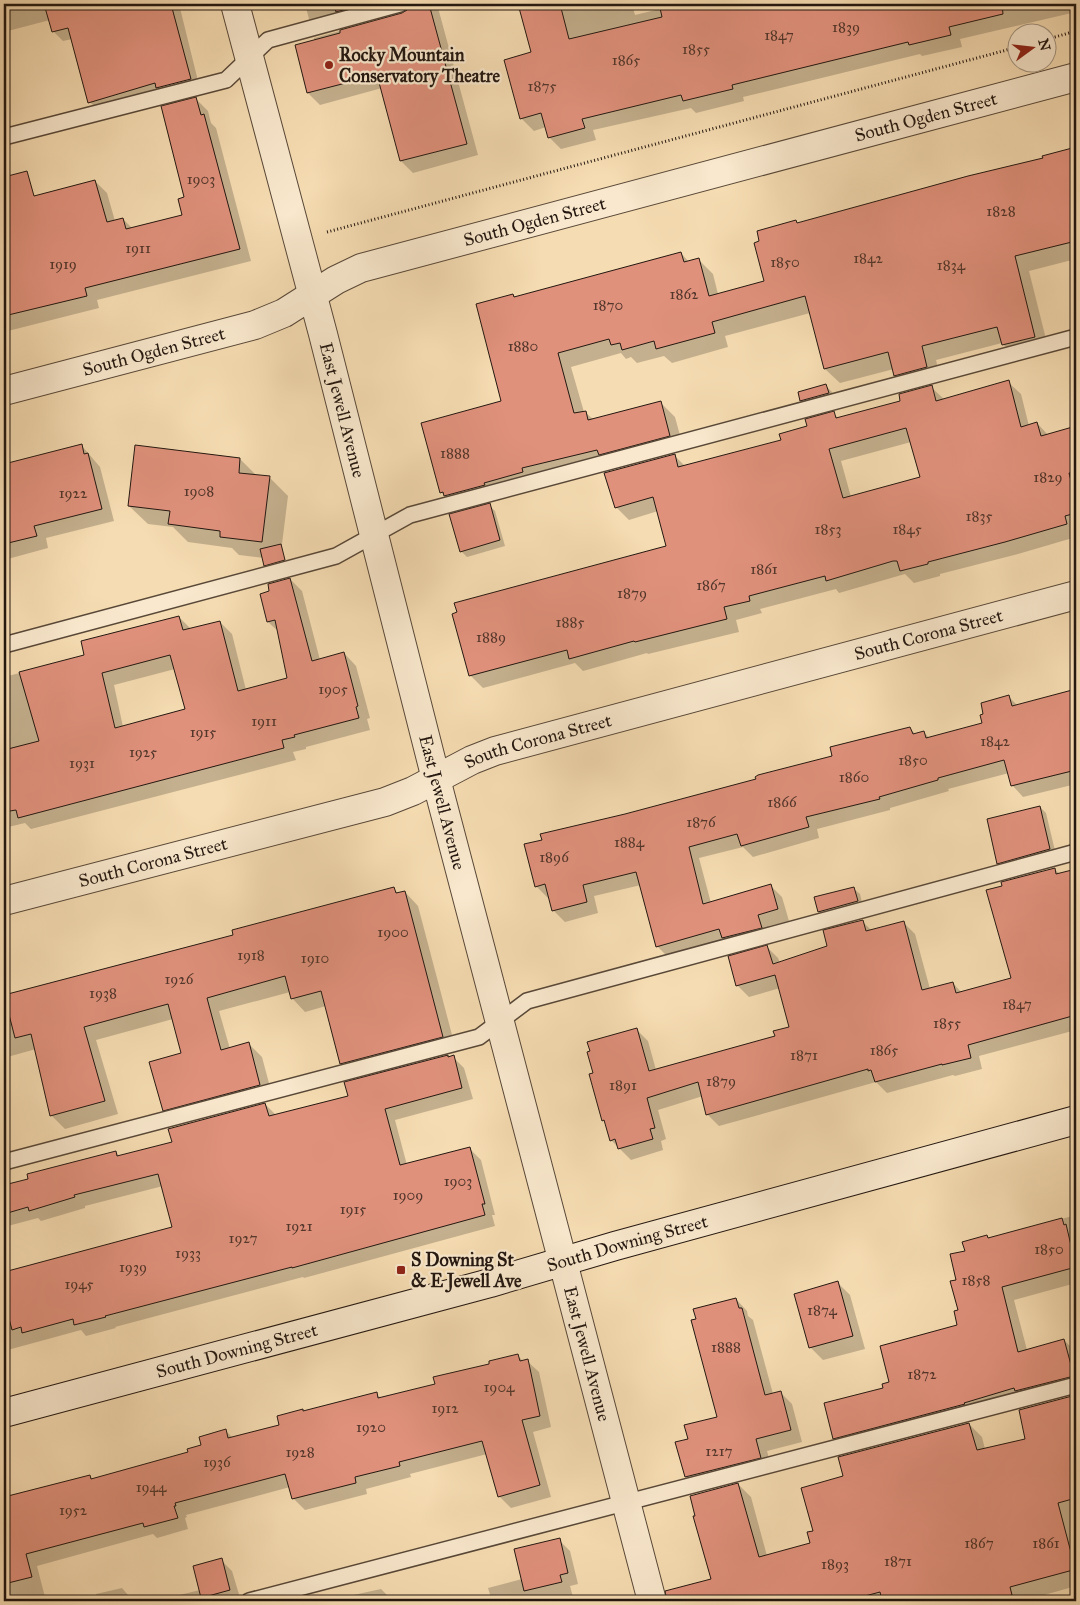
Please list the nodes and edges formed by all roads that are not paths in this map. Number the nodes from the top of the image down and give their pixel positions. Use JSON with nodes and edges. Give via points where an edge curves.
{"nodes":[{"id":1,"x":235,"y":4,"type":"edge"},
{"id":2,"x":400,"y":4,"type":"edge"},
{"id":3,"x":250,"y":58,"type":"junction"},
{"id":4,"x":1076,"y":78,"type":"edge"},
{"id":5,"x":4,"y":138,"type":"edge"},
{"id":6,"x":312,"y":295,"type":"junction"},
{"id":7,"x":1076,"y":337,"type":"edge"},
{"id":8,"x":4,"y":391,"type":"edge"},
{"id":9,"x":375,"y":536,"type":"junction"},
{"id":10,"x":1076,"y":595,"type":"edge"},
{"id":11,"x":4,"y":645,"type":"edge"},
{"id":12,"x":436,"y":779,"type":"junction"},
{"id":13,"x":1076,"y":852,"type":"edge"},
{"id":14,"x":4,"y":902,"type":"edge"},
{"id":15,"x":500,"y":1021,"type":"junction"},
{"id":16,"x":1076,"y":1120,"type":"edge"},
{"id":17,"x":4,"y":1162,"type":"edge"},
{"id":18,"x":562,"y":1262,"type":"junction"},
{"id":19,"x":1076,"y":1385,"type":"edge"},
{"id":20,"x":4,"y":1413,"type":"edge"},
{"id":21,"x":626,"y":1502,"type":"junction"},
{"id":22,"x":249,"y":1601,"type":"edge"},
{"id":23,"x":652,"y":1601,"type":"edge"}],
"edges":[{"from":1,"to":3,"type":"street","name":"East Jewell Avenue"},
{"from":2,"to":3,"type":"lane","via":[[268,40]]},
{"from":3,"to":5,"type":"lane","via":[[226,80]]},
{"from":3,"to":6,"type":"street","name":"East Jewell Avenue"},
{"from":4,"to":6,"type":"street","name":"South Ogden Street","via":[[362,268]]},
{"from":6,"to":8,"type":"street","name":"South Ogden Street","via":[[284,313],[255,325]]},
{"from":6,"to":9,"type":"street","name":"East Jewell Avenue"},
{"from":7,"to":9,"type":"lane","via":[[410,515]]},
{"from":9,"to":11,"type":"lane","via":[[336,556]]},
{"from":9,"to":12,"type":"street","name":"East Jewell Avenue"},
{"from":10,"to":12,"type":"street","name":"South Corona Street","via":[[495,751]]},
{"from":12,"to":14,"type":"street","name":"South Corona Street","via":[[385,802]]},
{"from":12,"to":15,"type":"street","name":"East Jewell Avenue"},
{"from":13,"to":15,"type":"lane","via":[[540,997],[527,1001]]},
{"from":15,"to":17,"type":"lane","via":[[478,1037]]},
{"from":15,"to":18,"type":"street","name":"East Jewell Avenue"},
{"from":16,"to":18,"type":"street","name":"South Downing Street"},
{"from":18,"to":20,"type":"street","name":"South Downing Street"},
{"from":18,"to":21,"type":"street","name":"East Jewell Avenue"},
{"from":19,"to":21,"type":"lane"},
{"from":21,"to":22,"type":"lane"},
{"from":21,"to":23,"type":"street","name":"East Jewell Avenue"}]}
